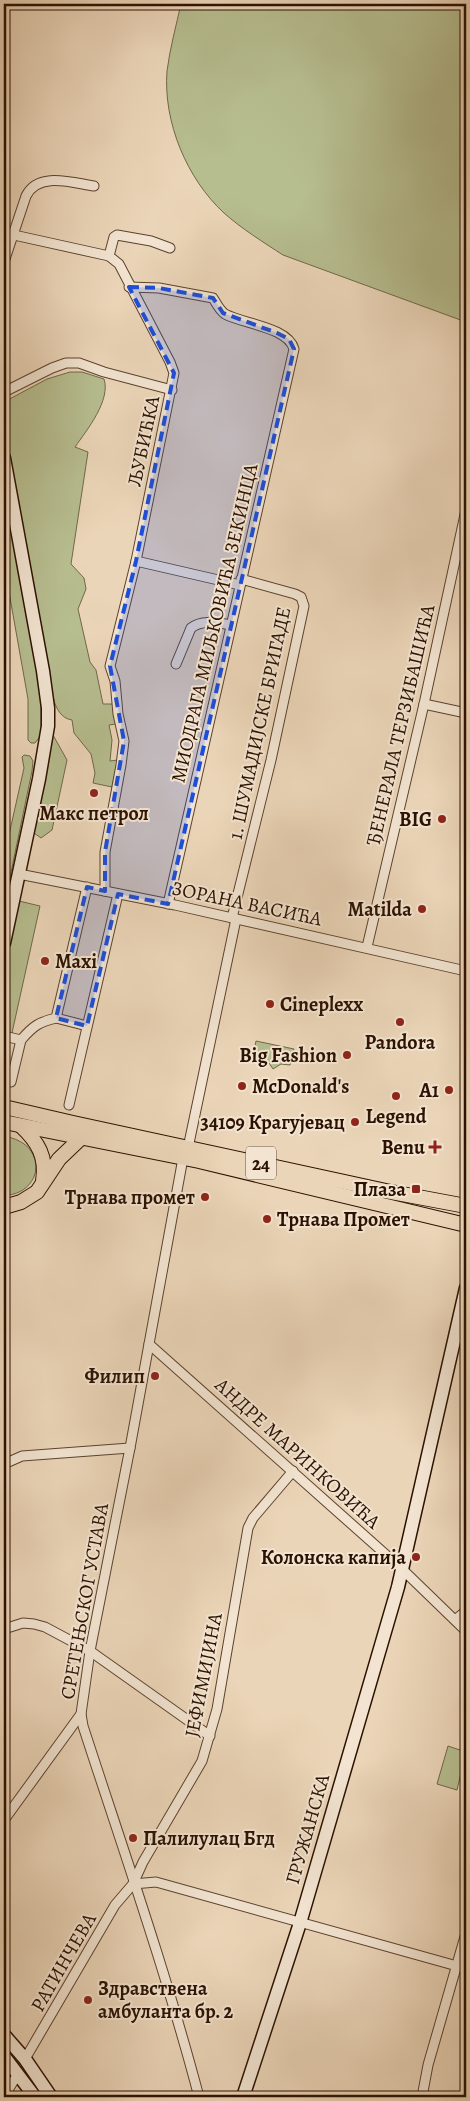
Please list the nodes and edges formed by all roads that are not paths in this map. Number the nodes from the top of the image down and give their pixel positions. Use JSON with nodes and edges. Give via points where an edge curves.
{"nodes":[{"id":1,"x":94,"y":186,"type":"dead end"},
{"id":2,"x":14,"y":234,"type":"junction"},
{"id":3,"x":170,"y":248,"type":"dead end"},
{"id":4,"x":109,"y":256,"type":"junction"},
{"id":5,"x":4,"y":262,"type":"edge"},
{"id":6,"x":130,"y":286,"type":"junction"},
{"id":7,"x":172,"y":390,"type":"junction"},
{"id":8,"x":4,"y":392,"type":"edge"},
{"id":9,"x":4,"y":458,"type":"edge"},
{"id":10,"x":466,"y":510,"type":"edge"},
{"id":11,"x":136,"y":561,"type":"junction"},
{"id":12,"x":241,"y":582,"type":"junction"},
{"id":13,"x":231,"y":626,"type":"junction"},
{"id":14,"x":176,"y":664,"type":"dead end"},
{"id":15,"x":424,"y":704,"type":"junction"},
{"id":16,"x":466,"y":713,"type":"edge"},
{"id":17,"x":19,"y":874,"type":"junction"},
{"id":18,"x":87,"y":888,"type":"junction"},
{"id":19,"x":105,"y":891,"type":"junction"},
{"id":20,"x":118,"y":894,"type":"junction"},
{"id":21,"x":168,"y":904,"type":"junction"},
{"id":22,"x":234,"y":919,"type":"junction"},
{"id":23,"x":4,"y":942,"type":"edge"},
{"id":24,"x":367,"y":948,"type":"junction"},
{"id":25,"x":466,"y":971,"type":"edge"},
{"id":26,"x":56,"y":1018,"type":"junction"},
{"id":27,"x":87,"y":1026,"type":"junction"},
{"id":28,"x":4,"y":1036,"type":"edge"},
{"id":29,"x":21,"y":1040,"type":"junction"},
{"id":30,"x":11,"y":1082,"type":"dead end"},
{"id":31,"x":68,"y":1105,"type":"dead end"},
{"id":32,"x":4,"y":1107,"type":"edge"},
{"id":33,"x":4,"y":1122,"type":"edge"},
{"id":34,"x":21,"y":1126,"type":"junction"},
{"id":35,"x":80,"y":1139,"type":"junction"},
{"id":36,"x":185,"y":1153,"type":"junction"},
{"id":37,"x":42,"y":1187,"type":"junction"},
{"id":38,"x":6,"y":1205,"type":"edge"},
{"id":39,"x":466,"y":1206,"type":"edge"},
{"id":40,"x":466,"y":1225,"type":"edge"},
{"id":41,"x":466,"y":1288,"type":"edge"},
{"id":42,"x":149,"y":1344,"type":"junction"},
{"id":43,"x":130,"y":1448,"type":"junction"},
{"id":44,"x":4,"y":1464,"type":"edge"},
{"id":45,"x":293,"y":1471,"type":"junction"},
{"id":46,"x":402,"y":1569,"type":"junction"},
{"id":47,"x":466,"y":1611,"type":"edge"},
{"id":48,"x":455,"y":1620,"type":"junction"},
{"id":49,"x":4,"y":1630,"type":"edge"},
{"id":50,"x":466,"y":1631,"type":"edge"},
{"id":51,"x":90,"y":1651,"type":"junction"},
{"id":52,"x":81,"y":1714,"type":"junction"},
{"id":53,"x":210,"y":1736,"type":"junction"},
{"id":54,"x":4,"y":1820,"type":"edge"},
{"id":55,"x":134,"y":1884,"type":"junction"},
{"id":56,"x":300,"y":1922,"type":"junction"},
{"id":57,"x":466,"y":1933,"type":"edge"},
{"id":58,"x":457,"y":1966,"type":"junction"},
{"id":59,"x":4,"y":2035,"type":"edge"},
{"id":60,"x":4,"y":2056,"type":"edge"},
{"id":61,"x":25,"y":2060,"type":"junction"},
{"id":62,"x":18,"y":2074,"type":"junction"},
{"id":63,"x":4,"y":2096,"type":"edge"},
{"id":64,"x":35,"y":2097,"type":"edge"},
{"id":65,"x":51,"y":2097,"type":"edge"},
{"id":66,"x":199,"y":2097,"type":"edge"},
{"id":67,"x":243,"y":2097,"type":"edge"},
{"id":68,"x":422,"y":2097,"type":"edge"}],
"edges":[{"from":1,"to":2,"type":"street","via":[[55,180],[35,184],[26,196]]},
{"from":2,"to":4,"type":"street"},
{"from":2,"to":5,"type":"street"},
{"from":3,"to":4,"type":"street","via":[[116,235]]},
{"from":4,"to":6,"type":"street","name":"ЉУБИЋКА","via":[[119,264]]},
{"from":6,"to":7,"type":"street","name":"ЉУБИЋКА","via":[[173,367]]},
{"from":6,"to":12,"type":"street","name":"МИОДРАГА МИЉКОВИЋА ЗЕКИНЦА","via":[[213,298],[223,313],[277,333],[288,339],[294,349]]},
{"from":7,"to":8,"type":"street","via":[[79,363],[66,363]]},
{"from":7,"to":11,"type":"street","name":"ЉУБИЋКА"},
{"from":9,"to":17,"type":"street","via":[[48,708],[39,780]]},
{"from":10,"to":15,"type":"street","name":"ЂЕНЕРАЛА ТЕРЗИБАШИЋА"},
{"from":11,"to":12,"type":"street","name":"1. ШУМАДИЈСКЕ БРИГАДЕ"},
{"from":11,"to":19,"type":"street","name":"ЉУБИЋКА","via":[[110,666],[124,741],[105,852]]},
{"from":12,"to":13,"type":"street","name":"МИОДРАГА МИЉКОВИЋА ЗЕКИНЦА"},
{"from":12,"to":22,"type":"street","name":"1. ШУМАДИЈСКЕ БРИГАДЕ","via":[[295,594],[301,597],[304,606]]},
{"from":13,"to":14,"type":"street","via":[[196,624],[191,628]]},
{"from":13,"to":21,"type":"street","name":"МИОДРАГА МИЉКОВИЋА ЗЕКИНЦА"},
{"from":15,"to":16,"type":"street"},
{"from":15,"to":24,"type":"street","name":"ЂЕНЕРАЛА ТЕРЗИБАШИЋА"},
{"from":17,"to":18,"type":"street","name":"ЗОРАНА ВАСИЋА"},
{"from":17,"to":23,"type":"street"},
{"from":18,"to":19,"type":"street","name":"ЗОРАНА ВАСИЋА"},
{"from":18,"to":26,"type":"street"},
{"from":19,"to":20,"type":"street","name":"ЗОРАНА ВАСИЋА"},
{"from":20,"to":21,"type":"street","name":"ЗОРАНА ВАСИЋА"},
{"from":20,"to":27,"type":"street"},
{"from":21,"to":22,"type":"street","name":"ЗОРАНА ВАСИЋА"},
{"from":22,"to":24,"type":"street","name":"ЗОРАНА ВАСИЋА"},
{"from":22,"to":36,"type":"street","name":"1. ШУМАДИЈСКЕ БРИГАДЕ"},
{"from":24,"to":25,"type":"street","name":"ЗОРАНА ВАСИЋА"},
{"from":26,"to":27,"type":"street"},
{"from":26,"to":29,"type":"street","via":[[40,1022]]},
{"from":27,"to":31,"type":"street"},
{"from":28,"to":29,"type":"street"},
{"from":29,"to":30,"type":"street"},
{"from":32,"to":36,"type":"main road","number":"24"},
{"from":33,"to":34,"type":"main road","number":"24"},
{"from":34,"to":35,"type":"main road","number":"24"},
{"from":34,"to":37,"type":"main road","via":[[35,1139],[41,1152],[44,1167]]},
{"from":35,"to":36,"type":"main road","number":"24"},
{"from":35,"to":37,"type":"main road","via":[[59,1159]]},
{"from":36,"to":39,"type":"main road","number":"24"},
{"from":36,"to":40,"type":"main road","number":"24"},
{"from":36,"to":42,"type":"street","name":"СРЕТЕЊСКОГ УСТАВА"},
{"from":37,"to":38,"type":"main road","via":[[27,1200]]},
{"from":41,"to":46,"type":"street","name":"ГРУЖАНСКА"},
{"from":42,"to":43,"type":"street","name":"СРЕТЕЊСКОГ УСТАВА"},
{"from":42,"to":45,"type":"street","name":"АНДРЕ МАРИНКОВИЋА"},
{"from":43,"to":44,"type":"street","via":[[22,1456]]},
{"from":43,"to":51,"type":"street","name":"СРЕТЕЊСКОГ УСТАВА"},
{"from":45,"to":46,"type":"street","name":"АНДРЕ МАРИНКОВИЋА"},
{"from":45,"to":53,"type":"street","name":"ЈЕФИМИЈИНА","via":[[253,1518],[247,1533]]},
{"from":46,"to":48,"type":"street","name":"АНДРЕ МАРИНКОВИЋА"},
{"from":46,"to":56,"type":"street","name":"ГРУЖАНСКА"},
{"from":47,"to":48,"type":"street"},
{"from":48,"to":50,"type":"street","name":"АНДРЕ МАРИНКОВИЋА"},
{"from":49,"to":51,"type":"street","via":[[23,1623],[34,1624]]},
{"from":51,"to":52,"type":"street","name":"СРЕТЕЊСКОГ УСТАВА"},
{"from":51,"to":53,"type":"street"},
{"from":52,"to":54,"type":"street"},
{"from":52,"to":55,"type":"street","name":"СРЕТЕЊСКОГ УСТАВА"},
{"from":53,"to":55,"type":"street","name":"ЈЕФИМИЈИНА","via":[[198,1769],[143,1862]]},
{"from":55,"to":56,"type":"street","via":[[156,1882]]},
{"from":55,"to":61,"type":"street","name":"РАТИНЧЕВА","via":[[115,1905]]},
{"from":55,"to":66,"type":"street","name":"СРЕТЕЊСКОГ УСТАВА","via":[[169,1990]]},
{"from":56,"to":58,"type":"street"},
{"from":56,"to":67,"type":"street","name":"ГРУЖАНСКА"},
{"from":57,"to":58,"type":"street"},
{"from":58,"to":68,"type":"street"},
{"from":59,"to":61,"type":"street"},
{"from":60,"to":62,"type":"street"},
{"from":61,"to":65,"type":"street"},
{"from":62,"to":63,"type":"street"},
{"from":62,"to":64,"type":"street"}]}
